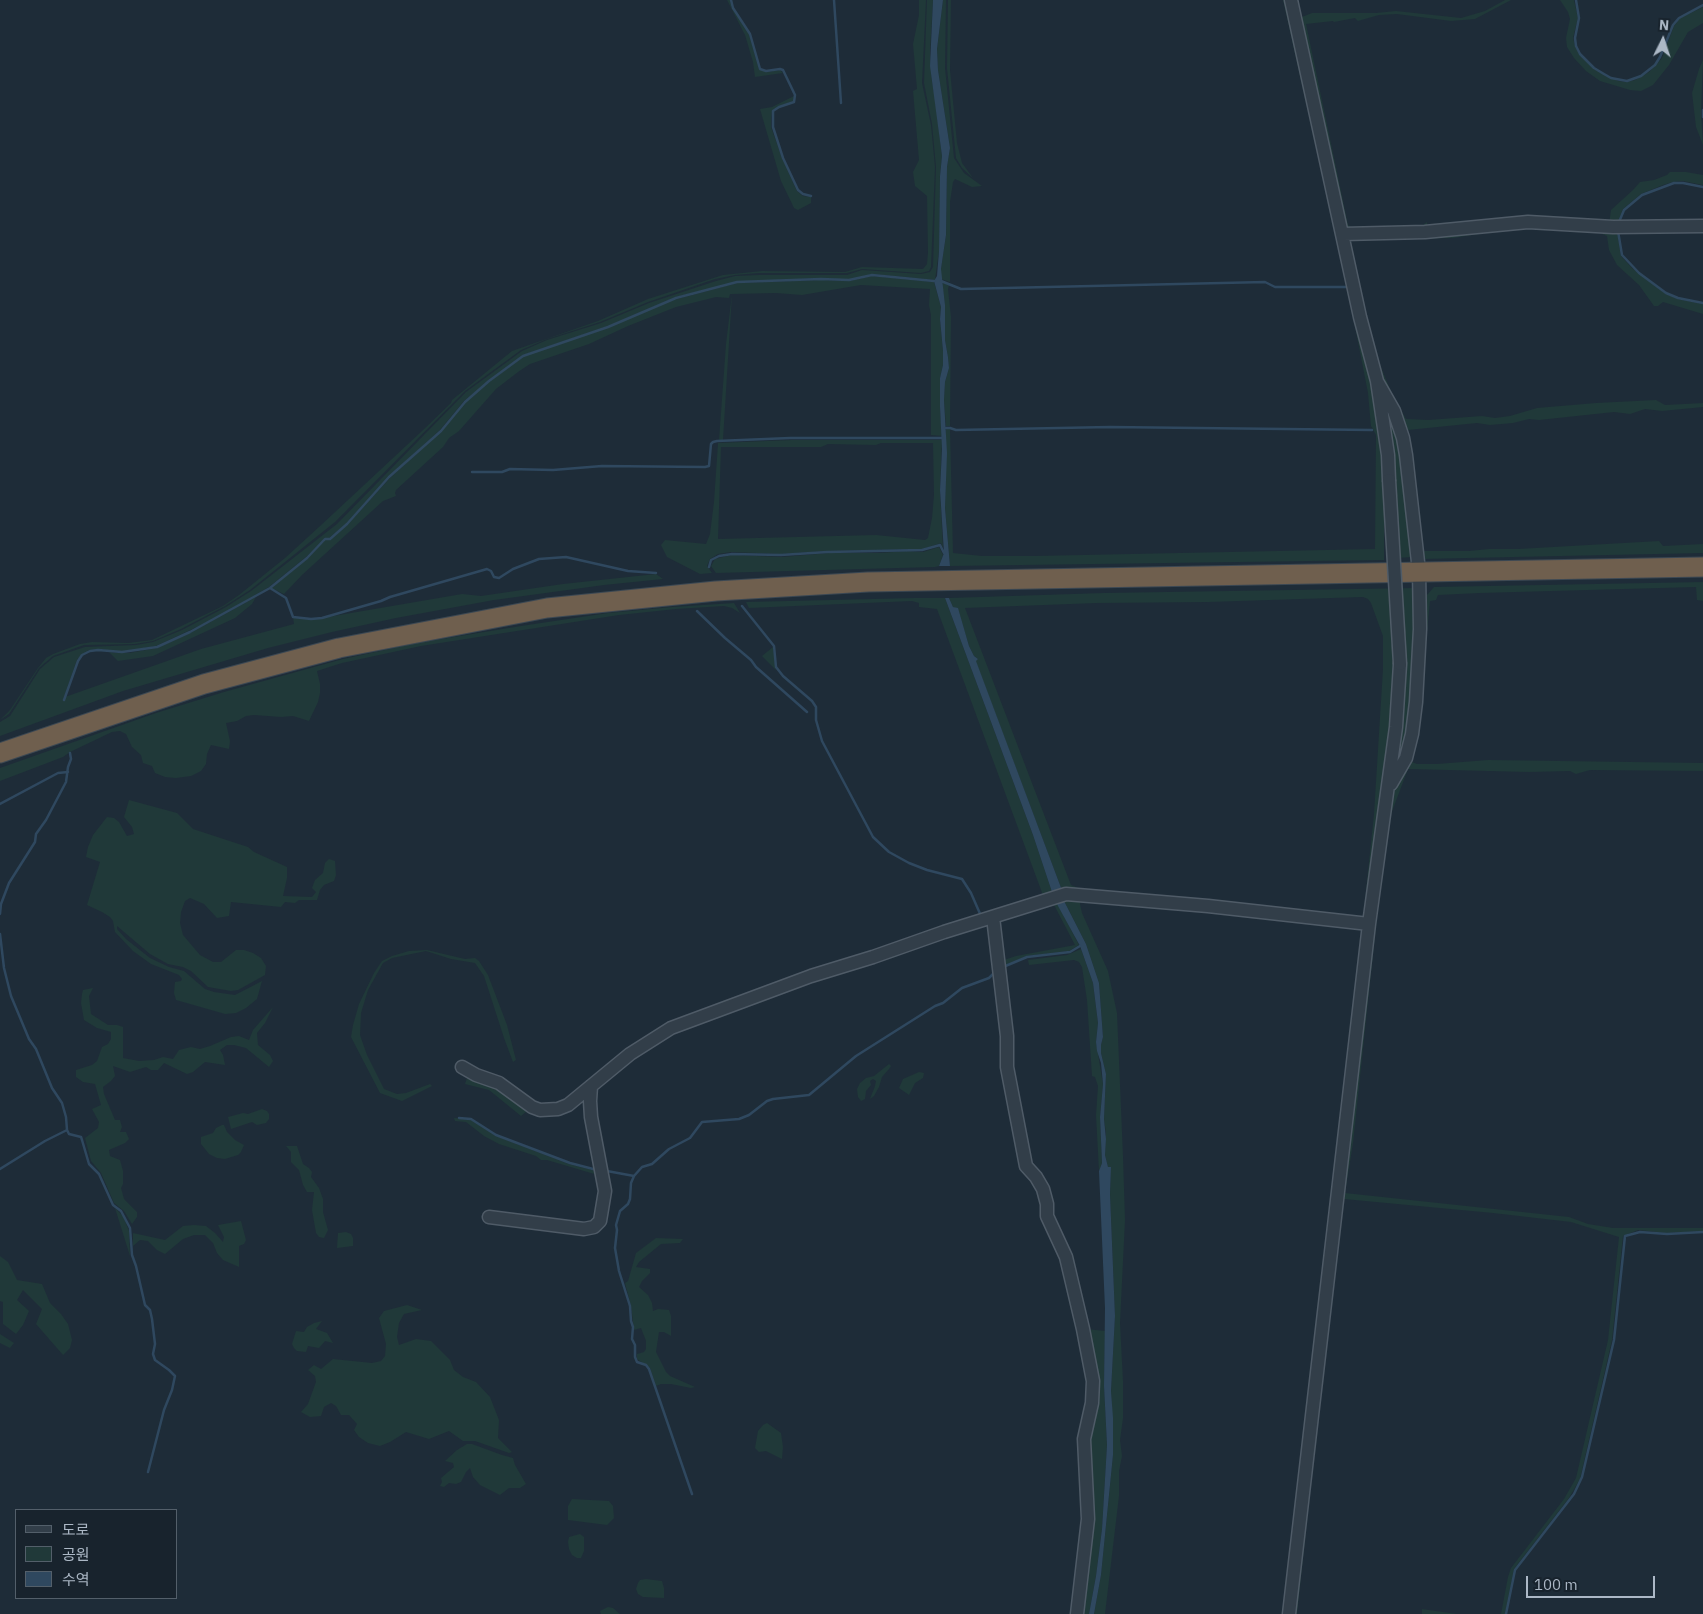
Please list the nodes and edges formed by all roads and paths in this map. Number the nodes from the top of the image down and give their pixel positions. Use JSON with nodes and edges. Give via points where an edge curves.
{"nodes":[{"id":1,"x":1291,"y":0,"type":"edge"},
{"id":2,"x":1703,"y":226,"type":"edge"},
{"id":3,"x":1343,"y":234,"type":"junction"},
{"id":4,"x":1377,"y":381,"type":"junction"},
{"id":5,"x":1703,"y":567,"type":"edge"},
{"id":6,"x":1419,"y":571,"type":"junction"},
{"id":7,"x":0,"y":753,"type":"edge"},
{"id":8,"x":1387,"y":790,"type":"junction"},
{"id":9,"x":993,"y":917,"type":"junction"},
{"id":10,"x":1369,"y":924,"type":"junction"},
{"id":11,"x":462,"y":1067,"type":"dead end"},
{"id":12,"x":591,"y":1086,"type":"junction"},
{"id":13,"x":489,"y":1217,"type":"dead end"},
{"id":14,"x":1077,"y":1614,"type":"edge"},
{"id":15,"x":1289,"y":1614,"type":"edge"}],
"edges":[{"from":1,"to":3,"type":"street"},
{"from":2,"to":3,"type":"street","via":[[1613,227],[1528,222],[1425,232]]},
{"from":3,"to":4,"type":"street"},
{"from":4,"to":6,"type":"street","via":[[1394,411],[1403,438]]},
{"from":4,"to":8,"type":"street","bridge":true,"via":[[1388,455],[1400,664]]},
{"from":5,"to":6,"type":"highway"},
{"from":6,"to":7,"type":"highway","via":[[868,582],[547,608],[339,648],[204,684]]},
{"from":6,"to":8,"type":"street","via":[[1419,638],[1412,734],[1406,758]]},
{"from":8,"to":10,"type":"street"},
{"from":9,"to":10,"type":"street","via":[[1066,894]]},
{"from":9,"to":12,"type":"street","via":[[811,976],[671,1028],[630,1054]]},
{"from":9,"to":14,"type":"street","via":[[1007,1036],[1007,1067],[1026,1166],[1043,1189],[1047,1216],[1066,1257],[1093,1381],[1084,1439],[1088,1519]]},
{"from":10,"to":15,"type":"street"},
{"from":11,"to":12,"type":"street","via":[[499,1083],[523,1102],[540,1110],[568,1105]]},
{"from":12,"to":13,"type":"street","via":[[591,1117],[605,1191],[600,1221],[594,1227],[584,1229]]}]}
